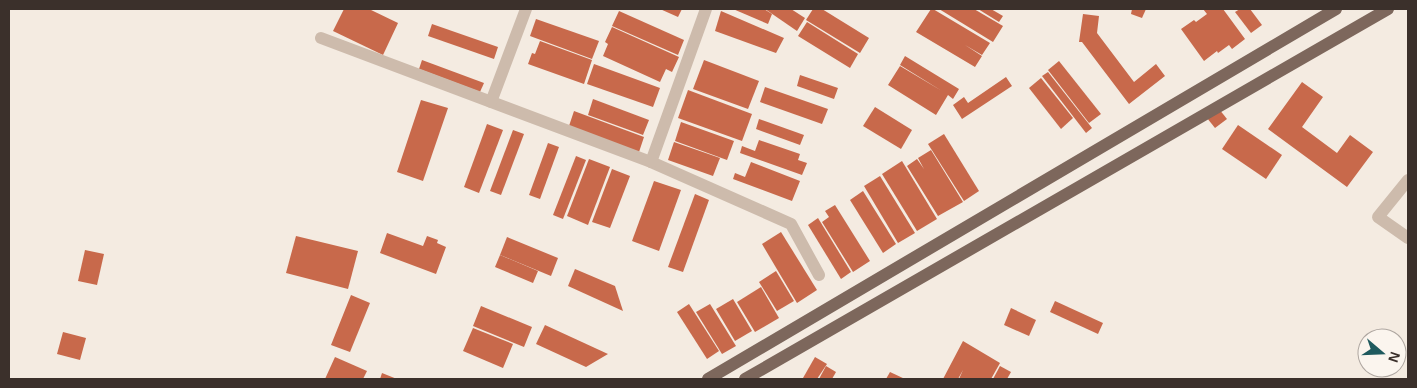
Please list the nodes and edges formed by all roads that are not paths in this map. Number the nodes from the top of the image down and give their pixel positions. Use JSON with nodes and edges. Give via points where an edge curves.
{"nodes":[{"id":1,"x":526,"y":9,"type":"edge"},
{"id":2,"x":706,"y":9,"type":"edge"},
{"id":3,"x":1336,"y":9,"type":"edge"},
{"id":4,"x":1388,"y":9,"type":"edge"},
{"id":5,"x":321,"y":38,"type":"dead end"},
{"id":6,"x":491,"y":102,"type":"junction"},
{"id":7,"x":651,"y":162,"type":"junction"},
{"id":8,"x":1408,"y":180,"type":"edge"},
{"id":9,"x":1408,"y":238,"type":"edge"},
{"id":10,"x":819,"y":275,"type":"dead end"},
{"id":11,"x":751,"y":378,"type":"edge"},
{"id":12,"x":708,"y":379,"type":"edge"}],
"edges":[{"from":1,"to":6,"type":"street"},
{"from":2,"to":7,"type":"street"},
{"from":3,"to":12,"type":"main road"},
{"from":4,"to":11,"type":"main road"},
{"from":5,"to":6,"type":"street"},
{"from":6,"to":7,"type":"street"},
{"from":7,"to":10,"type":"street","via":[[791,224]]},
{"from":8,"to":9,"type":"street","via":[[1378,217]]}]}
